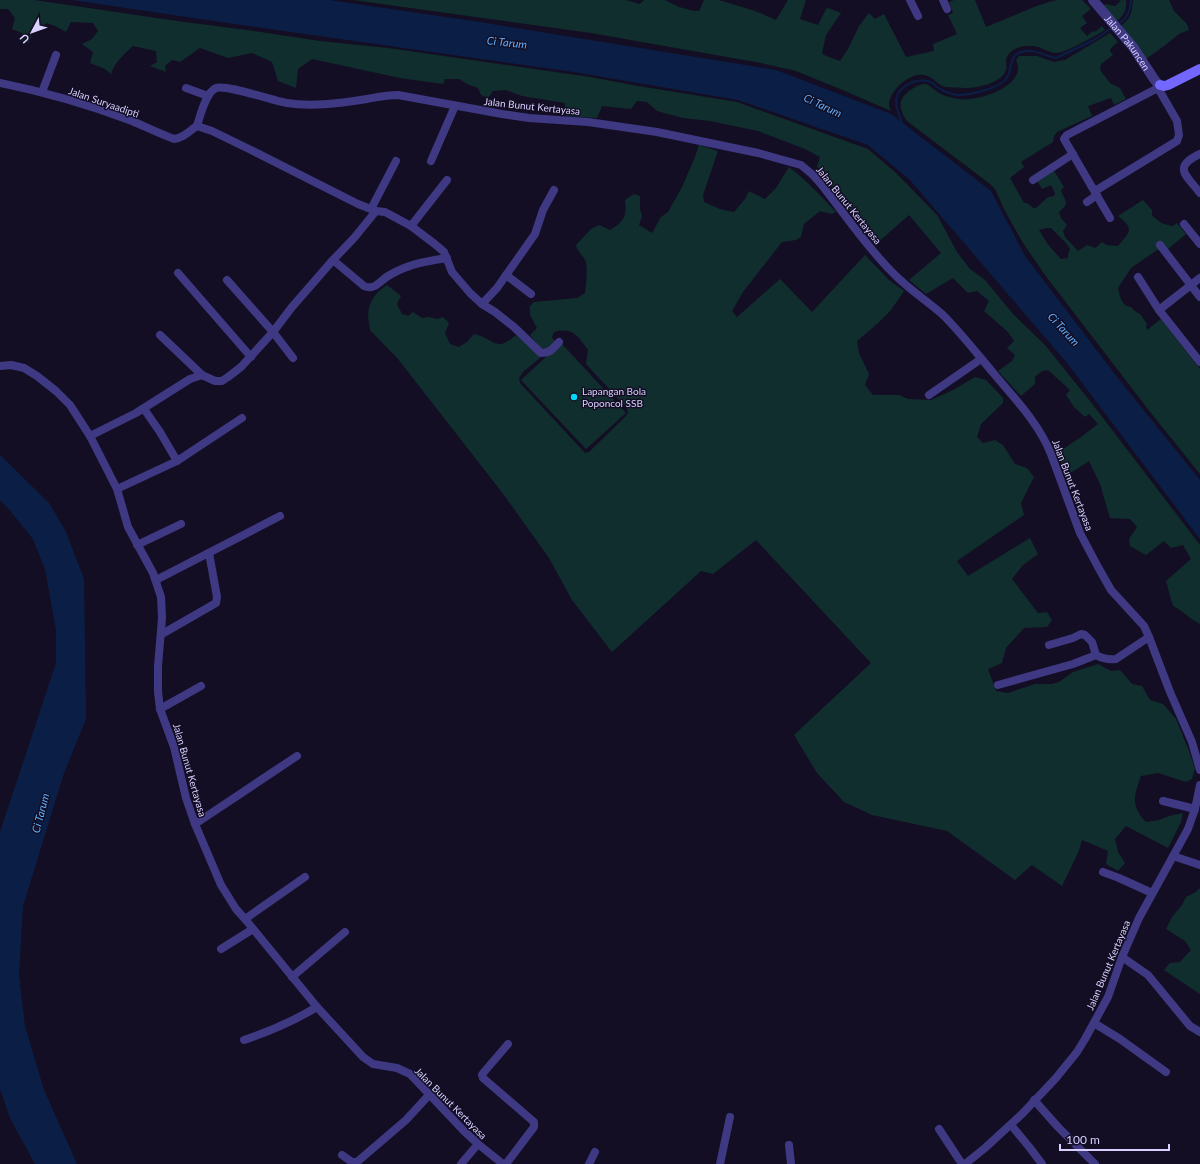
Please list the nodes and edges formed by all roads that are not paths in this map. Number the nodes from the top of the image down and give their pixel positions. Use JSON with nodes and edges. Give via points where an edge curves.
{"nodes":[{"id":1,"x":910,"y":0,"type":"edge"},
{"id":2,"x":943,"y":0,"type":"edge"},
{"id":3,"x":1093,"y":0,"type":"edge"},
{"id":4,"x":947,"y":9,"type":"dead end"},
{"id":5,"x":918,"y":16,"type":"dead end"},
{"id":6,"x":56,"y":55,"type":"dead end"},
{"id":7,"x":1200,"y":69,"type":"edge"},
{"id":8,"x":0,"y":83,"type":"edge"},
{"id":9,"x":1159,"y":86,"type":"junction"},
{"id":10,"x":186,"y":88,"type":"dead end"},
{"id":11,"x":42,"y":92,"type":"junction"},
{"id":12,"x":208,"y":96,"type":"junction"},
{"id":13,"x":455,"y":106,"type":"junction"},
{"id":14,"x":197,"y":126,"type":"junction"},
{"id":15,"x":1073,"y":154,"type":"junction"},
{"id":16,"x":1200,"y":154,"type":"edge"},
{"id":17,"x":396,"y":161,"type":"dead end"},
{"id":18,"x":431,"y":161,"type":"dead end"},
{"id":19,"x":447,"y":180,"type":"dead end"},
{"id":20,"x":1033,"y":180,"type":"dead end"},
{"id":21,"x":554,"y":190,"type":"dead end"},
{"id":22,"x":1096,"y":193,"type":"junction"},
{"id":23,"x":1200,"y":193,"type":"edge"},
{"id":24,"x":1087,"y":202,"type":"dead end"},
{"id":25,"x":373,"y":210,"type":"junction"},
{"id":26,"x":1110,"y":218,"type":"dead end"},
{"id":27,"x":1184,"y":224,"type":"dead end"},
{"id":28,"x":411,"y":226,"type":"junction"},
{"id":29,"x":1200,"y":244,"type":"edge"},
{"id":30,"x":1160,"y":245,"type":"dead end"},
{"id":31,"x":447,"y":258,"type":"junction"},
{"id":32,"x":333,"y":260,"type":"junction"},
{"id":33,"x":178,"y":273,"type":"dead end"},
{"id":34,"x":506,"y":275,"type":"junction"},
{"id":35,"x":1138,"y":277,"type":"dead end"},
{"id":36,"x":1200,"y":278,"type":"edge"},
{"id":37,"x":227,"y":280,"type":"dead end"},
{"id":38,"x":1191,"y":285,"type":"junction"},
{"id":39,"x":531,"y":294,"type":"dead end"},
{"id":40,"x":1200,"y":297,"type":"edge"},
{"id":41,"x":482,"y":304,"type":"junction"},
{"id":42,"x":1159,"y":310,"type":"junction"},
{"id":43,"x":273,"y":332,"type":"junction"},
{"id":44,"x":160,"y":335,"type":"dead end"},
{"id":45,"x":559,"y":342,"type":"dead end"},
{"id":46,"x":251,"y":357,"type":"junction"},
{"id":47,"x":293,"y":358,"type":"dead end"},
{"id":48,"x":981,"y":359,"type":"junction"},
{"id":49,"x":1200,"y":362,"type":"edge"},
{"id":50,"x":0,"y":366,"type":"edge"},
{"id":51,"x":202,"y":375,"type":"junction"},
{"id":52,"x":929,"y":395,"type":"dead end"},
{"id":53,"x":144,"y":409,"type":"junction"},
{"id":54,"x":242,"y":418,"type":"dead end"},
{"id":55,"x":90,"y":436,"type":"junction"},
{"id":56,"x":177,"y":460,"type":"junction"},
{"id":57,"x":117,"y":489,"type":"junction"},
{"id":58,"x":280,"y":516,"type":"dead end"},
{"id":59,"x":181,"y":524,"type":"dead end"},
{"id":60,"x":137,"y":545,"type":"junction"},
{"id":61,"x":209,"y":553,"type":"junction"},
{"id":62,"x":156,"y":580,"type":"junction"},
{"id":63,"x":162,"y":634,"type":"junction"},
{"id":64,"x":1149,"y":637,"type":"junction"},
{"id":65,"x":1049,"y":645,"type":"dead end"},
{"id":66,"x":1096,"y":655,"type":"junction"},
{"id":67,"x":998,"y":685,"type":"dead end"},
{"id":68,"x":202,"y":686,"type":"dead end"},
{"id":69,"x":160,"y":710,"type":"junction"},
{"id":70,"x":297,"y":756,"type":"dead end"},
{"id":71,"x":1200,"y":770,"type":"edge"},
{"id":72,"x":1200,"y":784,"type":"edge"},
{"id":73,"x":1163,"y":801,"type":"dead end"},
{"id":74,"x":1195,"y":809,"type":"junction"},
{"id":75,"x":195,"y":824,"type":"junction"},
{"id":76,"x":1173,"y":856,"type":"junction"},
{"id":77,"x":1200,"y":865,"type":"edge"},
{"id":78,"x":1103,"y":872,"type":"dead end"},
{"id":79,"x":305,"y":877,"type":"dead end"},
{"id":80,"x":1152,"y":894,"type":"junction"},
{"id":81,"x":245,"y":919,"type":"junction"},
{"id":82,"x":253,"y":929,"type":"junction"},
{"id":83,"x":345,"y":932,"type":"dead end"},
{"id":84,"x":221,"y":949,"type":"dead end"},
{"id":85,"x":1122,"y":957,"type":"junction"},
{"id":86,"x":292,"y":977,"type":"junction"},
{"id":87,"x":316,"y":1007,"type":"junction"},
{"id":88,"x":1094,"y":1023,"type":"junction"},
{"id":89,"x":1200,"y":1032,"type":"edge"},
{"id":90,"x":244,"y":1040,"type":"dead end"},
{"id":91,"x":508,"y":1044,"type":"dead end"},
{"id":92,"x":1166,"y":1072,"type":"dead end"},
{"id":93,"x":429,"y":1094,"type":"junction"},
{"id":94,"x":1034,"y":1100,"type":"junction"},
{"id":95,"x":730,"y":1117,"type":"dead end"},
{"id":96,"x":1011,"y":1125,"type":"junction"},
{"id":97,"x":939,"y":1129,"type":"dead end"},
{"id":98,"x":478,"y":1144,"type":"junction"},
{"id":99,"x":789,"y":1145,"type":"dead end"},
{"id":100,"x":595,"y":1152,"type":"dead end"},
{"id":101,"x":342,"y":1155,"type":"dead end"},
{"id":102,"x":500,"y":1163,"type":"edge"},
{"id":103,"x":461,"y":1164,"type":"edge"},
{"id":104,"x":589,"y":1164,"type":"edge"},
{"id":105,"x":720,"y":1164,"type":"edge"},
{"id":106,"x":791,"y":1164,"type":"edge"},
{"id":107,"x":962,"y":1164,"type":"edge"},
{"id":108,"x":965,"y":1164,"type":"edge"},
{"id":109,"x":1042,"y":1164,"type":"edge"},
{"id":110,"x":1095,"y":1164,"type":"edge"}],
"edges":[{"from":1,"to":5,"type":"street"},
{"from":2,"to":4,"type":"street"},
{"from":3,"to":9,"type":"street","name":"Jalan Pakuncen","via":[[1139,55]]},
{"from":6,"to":11,"type":"street"},
{"from":7,"to":9,"type":"main road","via":[[1168,85]]},
{"from":8,"to":11,"type":"street","name":"Jalan Suryaadipti"},
{"from":9,"to":15,"type":"street","via":[[1067,135],[1064,139]]},
{"from":9,"to":22,"type":"street","via":[[1177,121],[1177,141]]},
{"from":10,"to":12,"type":"street"},
{"from":11,"to":14,"type":"street","name":"Jalan Suryaadipti","via":[[102,110],[174,139],[180,138]]},
{"from":12,"to":13,"type":"street","name":"Jalan Bunut Kertayasa","via":[[214,88],[219,87],[287,103],[342,102],[388,95]]},
{"from":12,"to":14,"type":"street"},
{"from":13,"to":18,"type":"street"},
{"from":13,"to":48,"type":"street","name":"Jalan Bunut Kertayasa","via":[[529,118],[588,122],[657,132],[758,153],[801,165],[821,184],[878,258],[943,315]]},
{"from":14,"to":25,"type":"street","via":[[225,137]]},
{"from":15,"to":20,"type":"street"},
{"from":15,"to":22,"type":"street"},
{"from":16,"to":23,"type":"street","via":[[1185,163],[1184,172]]},
{"from":17,"to":25,"type":"street"},
{"from":19,"to":28,"type":"street"},
{"from":21,"to":34,"type":"street","via":[[543,210],[535,234]]},
{"from":22,"to":24,"type":"street"},
{"from":22,"to":26,"type":"street"},
{"from":25,"to":28,"type":"street","via":[[385,212]]},
{"from":25,"to":32,"type":"street","via":[[354,238]]},
{"from":27,"to":29,"type":"street"},
{"from":28,"to":31,"type":"street","via":[[444,252]]},
{"from":30,"to":38,"type":"street"},
{"from":31,"to":32,"type":"street","via":[[404,268],[368,288]]},
{"from":31,"to":41,"type":"street","via":[[458,280]]},
{"from":32,"to":43,"type":"street"},
{"from":33,"to":46,"type":"street"},
{"from":34,"to":39,"type":"street"},
{"from":34,"to":41,"type":"street"},
{"from":35,"to":42,"type":"street"},
{"from":36,"to":38,"type":"street"},
{"from":37,"to":43,"type":"street"},
{"from":38,"to":40,"type":"street"},
{"from":38,"to":42,"type":"street"},
{"from":41,"to":45,"type":"street","via":[[509,322],[541,353],[547,353]]},
{"from":42,"to":49,"type":"street"},
{"from":43,"to":46,"type":"street"},
{"from":43,"to":47,"type":"street"},
{"from":44,"to":51,"type":"street"},
{"from":46,"to":51,"type":"street","via":[[222,381],[215,381]]},
{"from":48,"to":52,"type":"street"},
{"from":48,"to":64,"type":"street","name":"Jalan Bunut Kertayasa","via":[[1039,430],[1051,454],[1080,533],[1098,567],[1112,590],[1144,626]]},
{"from":50,"to":55,"type":"street","name":"Jalan Bunut Kertayasa","via":[[18,366],[37,376],[70,405]]},
{"from":51,"to":53,"type":"street","via":[[190,379]]},
{"from":53,"to":55,"type":"street"},
{"from":53,"to":56,"type":"street"},
{"from":54,"to":56,"type":"street"},
{"from":55,"to":57,"type":"street","name":"Jalan Bunut Kertayasa"},
{"from":56,"to":57,"type":"street"},
{"from":57,"to":60,"type":"street","name":"Jalan Bunut Kertayasa","via":[[128,527]]},
{"from":58,"to":61,"type":"street"},
{"from":59,"to":60,"type":"street"},
{"from":60,"to":62,"type":"street","name":"Jalan Bunut Kertayasa"},
{"from":61,"to":62,"type":"street"},
{"from":61,"to":63,"type":"street","via":[[216,603]]},
{"from":62,"to":63,"type":"street","name":"Jalan Bunut Kertayasa","via":[[161,597]]},
{"from":63,"to":69,"type":"street","name":"Jalan Bunut Kertayasa","via":[[158,666]]},
{"from":64,"to":66,"type":"street","via":[[1116,659],[1105,659]]},
{"from":64,"to":71,"type":"street","name":"Jalan Bunut Kertayasa","via":[[1192,742]]},
{"from":65,"to":66,"type":"street","via":[[1081,634],[1092,642]]},
{"from":66,"to":67,"type":"street"},
{"from":68,"to":69,"type":"street"},
{"from":69,"to":75,"type":"street","name":"Jalan Bunut Kertayasa","via":[[174,747]]},
{"from":70,"to":75,"type":"street"},
{"from":72,"to":74,"type":"street","name":"Jalan Bunut Kertayasa"},
{"from":73,"to":74,"type":"street"},
{"from":74,"to":76,"type":"street","name":"Jalan Bunut Kertayasa","via":[[1188,829]]},
{"from":75,"to":81,"type":"street","name":"Jalan Bunut Kertayasa","via":[[221,885]]},
{"from":76,"to":77,"type":"street"},
{"from":76,"to":80,"type":"street","name":"Jalan Bunut Kertayasa"},
{"from":78,"to":80,"type":"street"},
{"from":79,"to":81,"type":"street"},
{"from":80,"to":85,"type":"street","name":"Jalan Bunut Kertayasa"},
{"from":81,"to":82,"type":"street","name":"Jalan Bunut Kertayasa"},
{"from":82,"to":84,"type":"street"},
{"from":82,"to":86,"type":"street","name":"Jalan Bunut Kertayasa"},
{"from":83,"to":86,"type":"street"},
{"from":85,"to":88,"type":"street","name":"Jalan Bunut Kertayasa","via":[[1108,997]]},
{"from":85,"to":89,"type":"street","via":[[1148,975],[1190,1026]]},
{"from":86,"to":87,"type":"street","name":"Jalan Bunut Kertayasa"},
{"from":87,"to":90,"type":"street","via":[[270,1032]]},
{"from":87,"to":93,"type":"street","name":"Jalan Bunut Kertayasa","via":[[367,1060],[410,1074]]},
{"from":88,"to":92,"type":"street"},
{"from":88,"to":94,"type":"street","name":"Jalan Bunut Kertayasa","via":[[1074,1055]]},
{"from":91,"to":102,"type":"street","via":[[482,1075],[534,1122],[534,1127]]},
{"from":93,"to":98,"type":"street","name":"Jalan Bunut Kertayasa"},
{"from":93,"to":101,"type":"street","via":[[406,1120],[357,1162],[352,1162]]},
{"from":94,"to":96,"type":"street","name":"Jalan Bunut Kertayasa"},
{"from":94,"to":110,"type":"street"},
{"from":95,"to":105,"type":"street"},
{"from":96,"to":108,"type":"street","name":"Jalan Bunut Kertayasa"},
{"from":96,"to":109,"type":"street"},
{"from":97,"to":107,"type":"street"},
{"from":98,"to":102,"type":"street","name":"Jalan Bunut Kertayasa"},
{"from":98,"to":103,"type":"street"},
{"from":99,"to":106,"type":"street"},
{"from":100,"to":104,"type":"street"}]}
